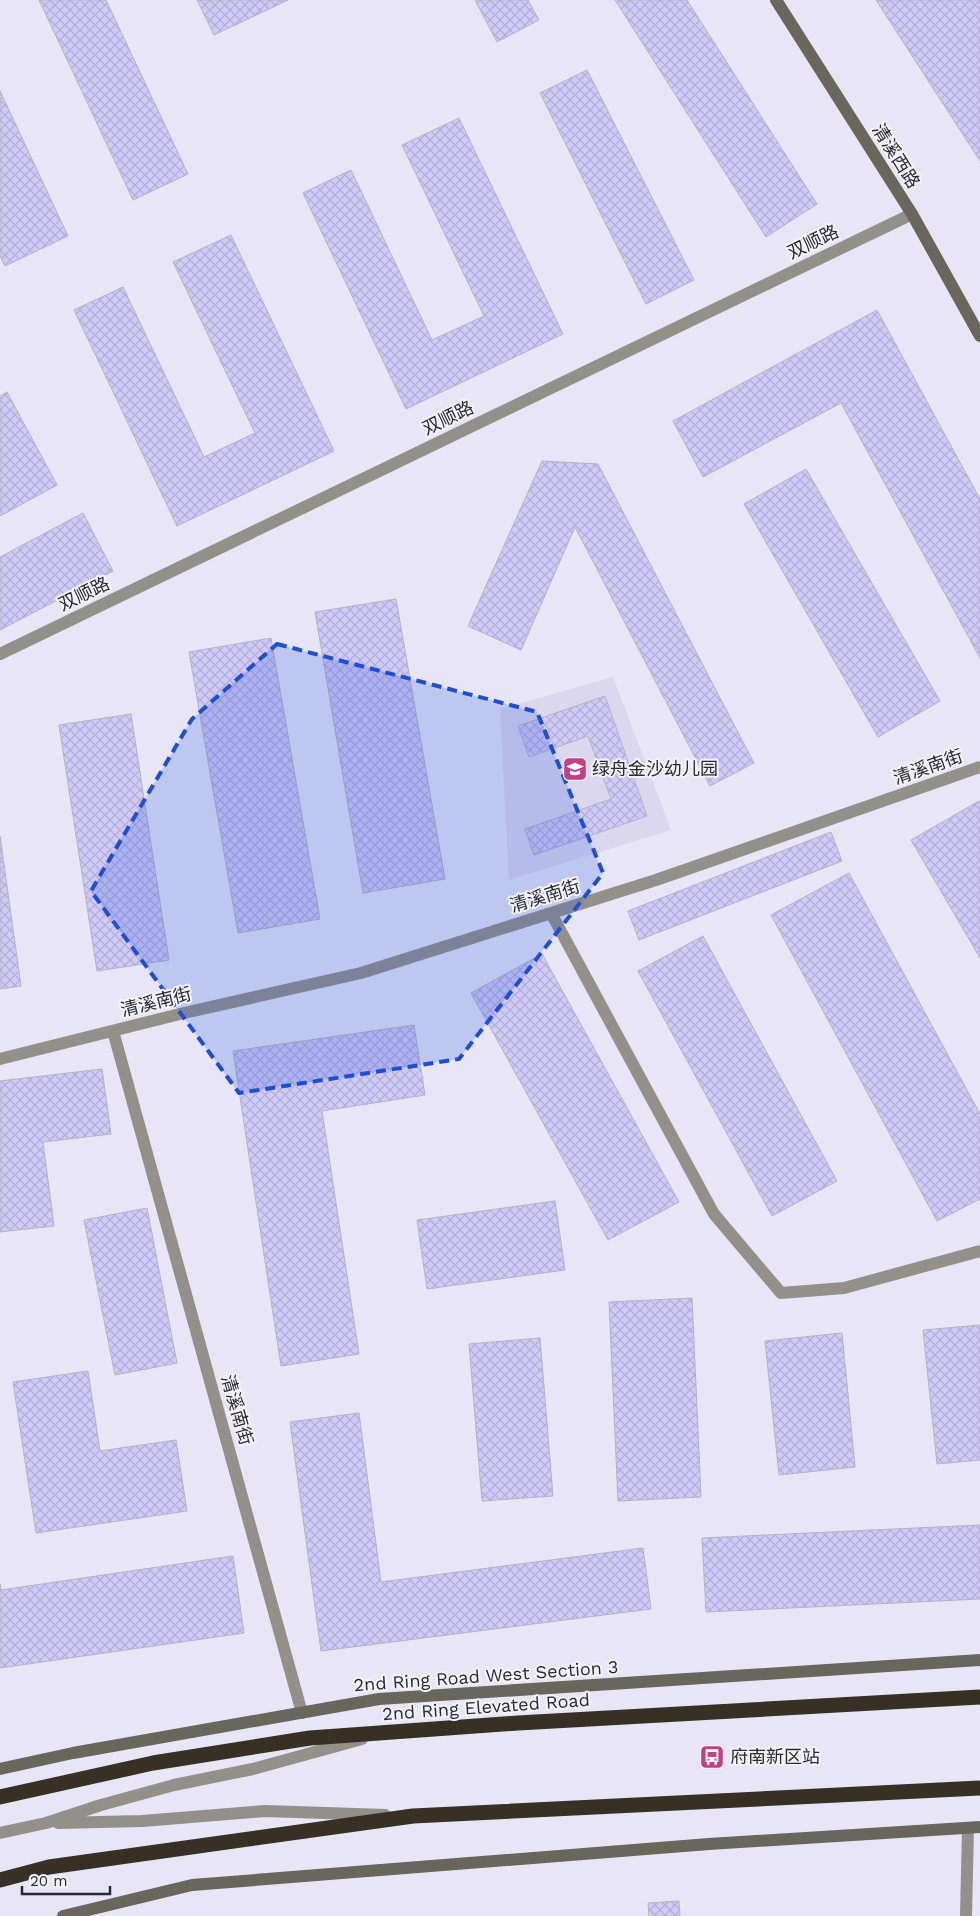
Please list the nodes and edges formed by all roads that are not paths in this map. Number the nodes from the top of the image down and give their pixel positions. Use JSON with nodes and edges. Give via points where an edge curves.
{"nodes":[{"id":1,"x":776,"y":0,"type":"edge"},
{"id":2,"x":912,"y":214,"type":"junction"},
{"id":3,"x":980,"y":336,"type":"edge"},
{"id":4,"x":0,"y":654,"type":"edge"},
{"id":5,"x":980,"y":767,"type":"edge"},
{"id":6,"x":551,"y":913,"type":"junction"},
{"id":7,"x":113,"y":1031,"type":"junction"},
{"id":8,"x":0,"y":1059,"type":"edge"},
{"id":9,"x":980,"y":1250,"type":"edge"},
{"id":10,"x":980,"y":1660,"type":"edge"},
{"id":11,"x":980,"y":1697,"type":"edge"},
{"id":12,"x":302,"y":1712,"type":"junction"},
{"id":13,"x":384,"y":1732,"type":"junction"},
{"id":14,"x":0,"y":1769,"type":"edge"},
{"id":15,"x":980,"y":1788,"type":"edge"},
{"id":16,"x":0,"y":1797,"type":"edge"},
{"id":17,"x":413,"y":1816,"type":"junction"},
{"id":18,"x":46,"y":1824,"type":"junction"},
{"id":19,"x":974,"y":1827,"type":"edge"},
{"id":20,"x":0,"y":1833,"type":"edge"},
{"id":21,"x":0,"y":1880,"type":"edge"},
{"id":22,"x":62,"y":1916,"type":"edge"},
{"id":23,"x":966,"y":1916,"type":"edge"}],
"edges":[{"from":1,"to":2,"type":"main road","name":"清溪西路"},
{"from":2,"to":3,"type":"main road","name":"清溪西路"},
{"from":2,"to":4,"type":"street","name":"双顺路"},
{"from":5,"to":6,"type":"street","name":"清溪南街","via":[[656,880]]},
{"from":6,"to":7,"type":"street","name":"清溪南街","via":[[361,973]]},
{"from":6,"to":9,"type":"street","via":[[714,1214],[781,1293],[844,1288]]},
{"from":7,"to":8,"type":"street","name":"清溪南街"},
{"from":7,"to":12,"type":"street","name":"清溪南街"},
{"from":10,"to":12,"type":"main road","name":"2nd Ring Road West Section 3","via":[[380,1699]]},
{"from":11,"to":13,"type":"highway","name":"2nd Ring Elevated Road"},
{"from":12,"to":14,"type":"main road","name":"2nd Ring Road West Section 3"},
{"from":13,"to":16,"type":"highway","name":"2nd Ring Elevated Road","via":[[310,1738],[153,1763]]},
{"from":13,"to":18,"type":"street","via":[[252,1769],[174,1784]]},
{"from":15,"to":17,"type":"highway"},
{"from":17,"to":18,"type":"street","via":[[265,1811],[142,1821]]},
{"from":17,"to":21,"type":"highway","via":[[49,1867]]},
{"from":18,"to":20,"type":"street"},
{"from":19,"to":22,"type":"main road","via":[[709,1844],[192,1885]]},
{"from":19,"to":23,"type":"street"}]}
